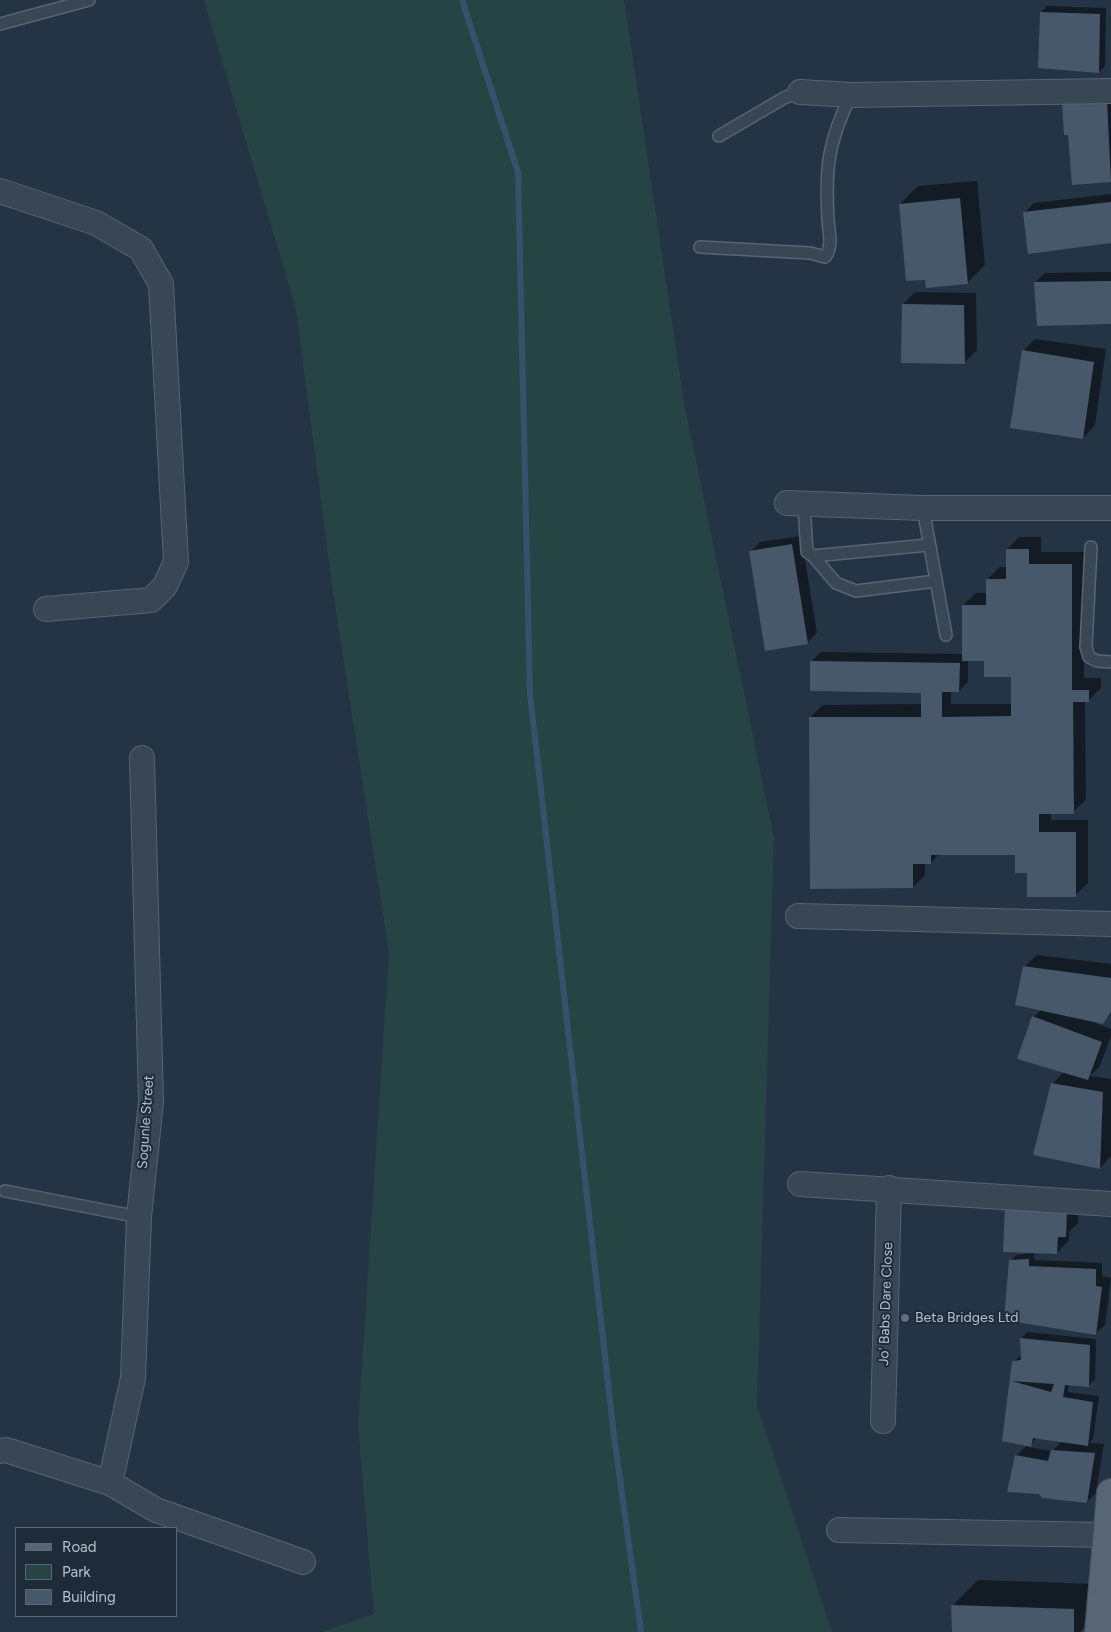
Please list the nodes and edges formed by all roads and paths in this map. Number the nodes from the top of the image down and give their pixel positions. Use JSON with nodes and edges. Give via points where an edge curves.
{"nodes":[{"id":1,"x":89,"y":0,"type":"edge"},
{"id":2,"x":0,"y":24,"type":"edge"},
{"id":3,"x":1111,"y":91,"type":"edge"},
{"id":4,"x":800,"y":92,"type":"joint"},
{"id":5,"x":851,"y":95,"type":"junction"},
{"id":6,"x":719,"y":136,"type":"dead end"},
{"id":7,"x":0,"y":191,"type":"edge"},
{"id":8,"x":700,"y":247,"type":"dead end"},
{"id":9,"x":795,"y":504,"type":"joint"},
{"id":10,"x":922,"y":508,"type":"junction"},
{"id":11,"x":1111,"y":508,"type":"edge"},
{"id":12,"x":928,"y":545,"type":"junction"},
{"id":13,"x":1090,"y":546,"type":"dead end"},
{"id":14,"x":813,"y":556,"type":"junction"},
{"id":15,"x":936,"y":581,"type":"junction"},
{"id":16,"x":46,"y":609,"type":"dead end"},
{"id":17,"x":946,"y":636,"type":"dead end"},
{"id":18,"x":1111,"y":662,"type":"edge"},
{"id":19,"x":142,"y":758,"type":"dead end"},
{"id":20,"x":798,"y":916,"type":"dead end"},
{"id":21,"x":1111,"y":924,"type":"edge"},
{"id":22,"x":800,"y":1184,"type":"dead end"},
{"id":23,"x":889,"y":1188,"type":"junction"},
{"id":24,"x":5,"y":1190,"type":"dead end"},
{"id":25,"x":1111,"y":1204,"type":"edge"},
{"id":26,"x":139,"y":1217,"type":"junction"},
{"id":27,"x":883,"y":1420,"type":"dead end"},
{"id":28,"x":0,"y":1451,"type":"edge"},
{"id":29,"x":110,"y":1482,"type":"junction"},
{"id":30,"x":1111,"y":1492,"type":"edge"},
{"id":31,"x":839,"y":1530,"type":"dead end"},
{"id":32,"x":1106,"y":1536,"type":"junction"},
{"id":33,"x":303,"y":1562,"type":"dead end"},
{"id":34,"x":1099,"y":1632,"type":"edge"}],
"edges":[{"from":1,"to":2,"type":"lane"},
{"from":3,"to":5,"type":"street"},
{"from":4,"to":5,"type":"street"},
{"from":4,"to":6,"type":"lane"},
{"from":5,"to":8,"type":"lane","via":[[829,151],[828,254],[825,257],[810,253]]},
{"from":7,"to":16,"type":"street","via":[[96,223],[141,249],[161,284],[176,562],[166,586],[151,600]]},
{"from":9,"to":10,"type":"street"},
{"from":9,"to":14,"type":"lane","via":[[808,552]]},
{"from":10,"to":11,"type":"street"},
{"from":10,"to":12,"type":"lane"},
{"from":12,"to":14,"type":"lane"},
{"from":12,"to":15,"type":"lane"},
{"from":13,"to":18,"type":"lane","via":[[1086,647],[1089,657]]},
{"from":14,"to":15,"type":"lane","via":[[836,583],[856,591]]},
{"from":15,"to":17,"type":"lane"},
{"from":19,"to":26,"type":"street","name":"Sogunle Street","via":[[150,1102]]},
{"from":20,"to":21,"type":"street"},
{"from":22,"to":23,"type":"street"},
{"from":23,"to":25,"type":"street"},
{"from":23,"to":27,"type":"street","name":"Jo' Babs Dare Close"},
{"from":24,"to":26,"type":"lane"},
{"from":26,"to":29,"type":"street","name":"Sogunle Street","via":[[133,1378]]},
{"from":28,"to":29,"type":"street","via":[[6,1450]]},
{"from":29,"to":33,"type":"street","via":[[156,1510]]},
{"from":30,"to":32,"type":"main road"},
{"from":31,"to":32,"type":"street"},
{"from":32,"to":34,"type":"main road"}]}
